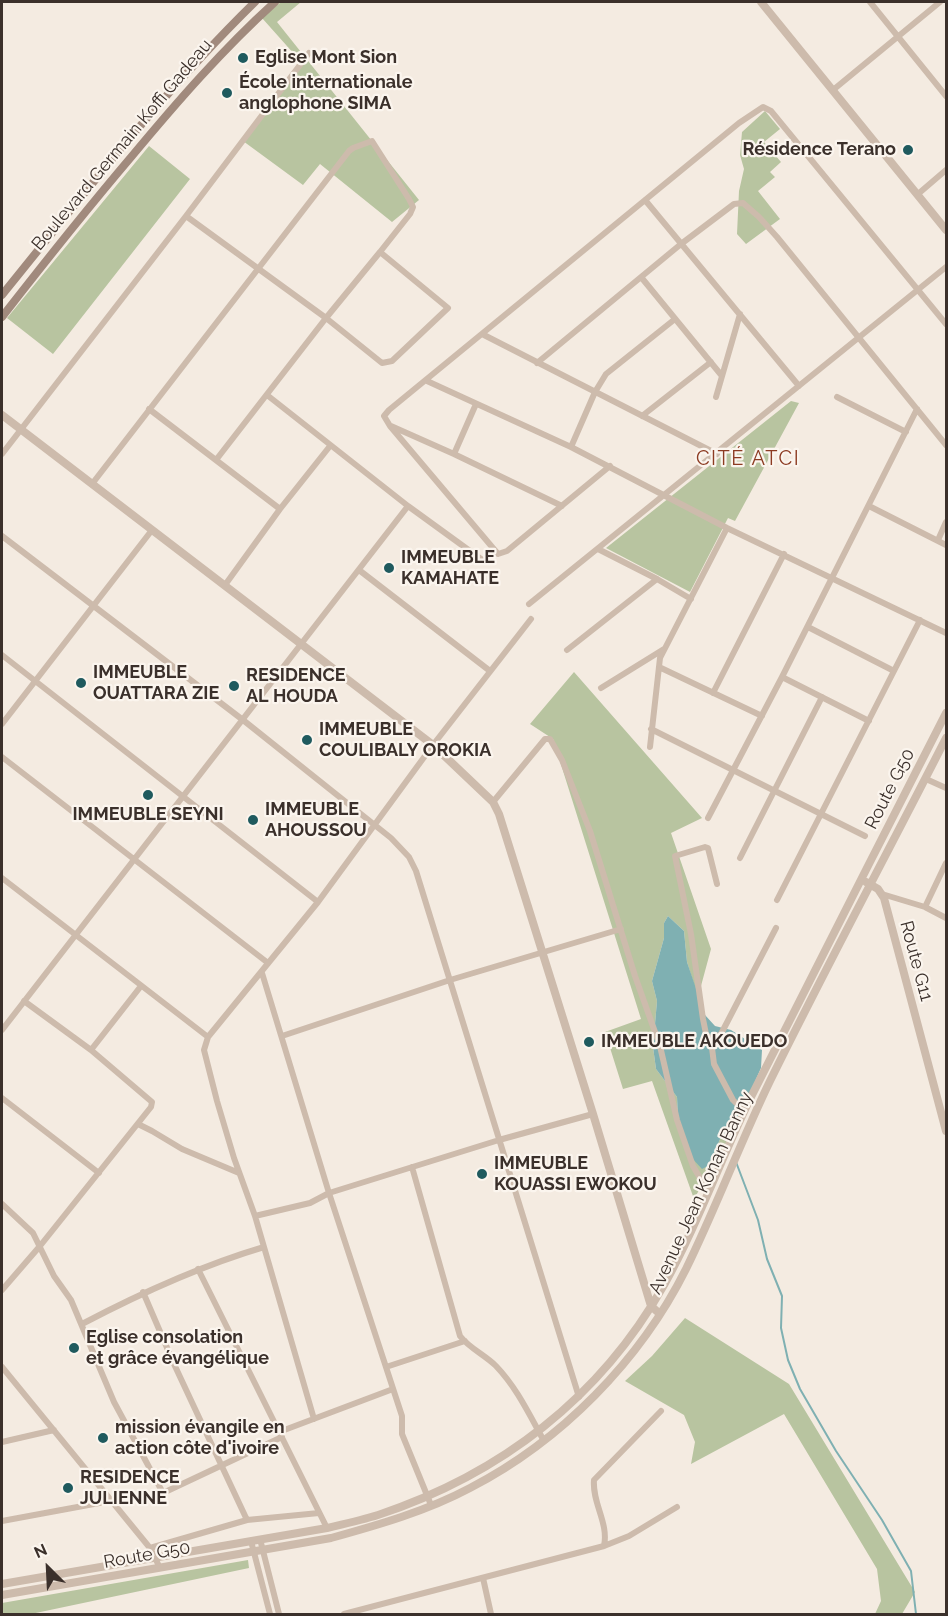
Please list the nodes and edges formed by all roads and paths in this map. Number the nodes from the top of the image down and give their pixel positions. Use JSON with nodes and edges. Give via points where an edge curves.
{"nodes":[{"id":1,"x":255,"y":2,"type":"edge"},
{"id":2,"x":275,"y":2,"type":"edge"},
{"id":3,"x":761,"y":2,"type":"edge"},
{"id":4,"x":870,"y":2,"type":"edge"},
{"id":5,"x":940,"y":2,"type":"edge"},
{"id":6,"x":898,"y":36,"type":"junction"},
{"id":7,"x":309,"y":53,"type":"dead end"},
{"id":8,"x":832,"y":90,"type":"junction"},
{"id":9,"x":946,"y":96,"type":"edge"},
{"id":10,"x":946,"y":170,"type":"edge"},
{"id":11,"x":918,"y":194,"type":"junction"},
{"id":12,"x":645,"y":200,"type":"junction"},
{"id":13,"x":186,"y":216,"type":"junction"},
{"id":14,"x":946,"y":230,"type":"edge"},
{"id":15,"x":681,"y":244,"type":"junction"},
{"id":16,"x":380,"y":252,"type":"junction"},
{"id":17,"x":946,"y":267,"type":"edge"},
{"id":18,"x":258,"y":268,"type":"junction"},
{"id":19,"x":641,"y":277,"type":"junction"},
{"id":20,"x":919,"y":289,"type":"junction"},
{"id":21,"x":2,"y":295,"type":"edge"},
{"id":22,"x":740,"y":314,"type":"junction"},
{"id":23,"x":2,"y":317,"type":"edge"},
{"id":24,"x":326,"y":318,"type":"junction"},
{"id":25,"x":675,"y":319,"type":"junction"},
{"id":26,"x":946,"y":324,"type":"edge"},
{"id":27,"x":482,"y":334,"type":"junction"},
{"id":28,"x":859,"y":338,"type":"junction"},
{"id":29,"x":711,"y":362,"type":"junction"},
{"id":30,"x":537,"y":363,"type":"junction"},
{"id":31,"x":722,"y":376,"type":"junction"},
{"id":32,"x":427,"y":381,"type":"junction"},
{"id":33,"x":799,"y":386,"type":"junction"},
{"id":34,"x":595,"y":392,"type":"junction"},
{"id":35,"x":267,"y":394,"type":"junction"},
{"id":36,"x":716,"y":397,"type":"dead end"},
{"id":37,"x":837,"y":397,"type":"dead end"},
{"id":38,"x":476,"y":404,"type":"junction"},
{"id":39,"x":149,"y":409,"type":"junction"},
{"id":40,"x":917,"y":409,"type":"junction"},
{"id":41,"x":2,"y":415,"type":"edge"},
{"id":42,"x":642,"y":416,"type":"junction"},
{"id":43,"x":390,"y":426,"type":"junction"},
{"id":44,"x":21,"y":429,"type":"junction"},
{"id":45,"x":906,"y":432,"type":"junction"},
{"id":46,"x":946,"y":445,"type":"edge"},
{"id":47,"x":330,"y":446,"type":"junction"},
{"id":48,"x":571,"y":447,"type":"junction"},
{"id":49,"x":454,"y":453,"type":"junction"},
{"id":50,"x":2,"y":454,"type":"edge"},
{"id":51,"x":717,"y":454,"type":"junction"},
{"id":52,"x":216,"y":460,"type":"junction"},
{"id":53,"x":610,"y":466,"type":"junction"},
{"id":54,"x":92,"y":484,"type":"junction"},
{"id":55,"x":665,"y":495,"type":"junction"},
{"id":56,"x":408,"y":506,"type":"junction"},
{"id":57,"x":562,"y":506,"type":"junction"},
{"id":58,"x":869,"y":506,"type":"junction"},
{"id":59,"x":280,"y":509,"type":"junction"},
{"id":60,"x":946,"y":522,"type":"edge"},
{"id":61,"x":727,"y":528,"type":"junction"},
{"id":62,"x":152,"y":530,"type":"junction"},
{"id":63,"x":2,"y":537,"type":"edge"},
{"id":64,"x":938,"y":540,"type":"junction"},
{"id":65,"x":946,"y":545,"type":"edge"},
{"id":66,"x":598,"y":549,"type":"junction"},
{"id":67,"x":784,"y":554,"type":"junction"},
{"id":68,"x":481,"y":560,"type":"dead end"},
{"id":69,"x":359,"y":570,"type":"junction"},
{"id":70,"x":832,"y":577,"type":"junction"},
{"id":71,"x":657,"y":579,"type":"junction"},
{"id":72,"x":225,"y":585,"type":"junction"},
{"id":73,"x":691,"y":599,"type":"junction"},
{"id":74,"x":529,"y":604,"type":"dead end"},
{"id":75,"x":93,"y":606,"type":"junction"},
{"id":76,"x":531,"y":619,"type":"dead end"},
{"id":77,"x":920,"y":620,"type":"junction"},
{"id":78,"x":808,"y":627,"type":"junction"},
{"id":79,"x":946,"y":633,"type":"edge"},
{"id":80,"x":300,"y":645,"type":"junction"},
{"id":81,"x":664,"y":649,"type":"junction"},
{"id":82,"x":567,"y":650,"type":"dead end"},
{"id":83,"x":2,"y":655,"type":"edge"},
{"id":84,"x":659,"y":667,"type":"junction"},
{"id":85,"x":490,"y":671,"type":"junction"},
{"id":86,"x":894,"y":671,"type":"junction"},
{"id":87,"x":782,"y":677,"type":"junction"},
{"id":88,"x":34,"y":681,"type":"junction"},
{"id":89,"x":601,"y":688,"type":"dead end"},
{"id":90,"x":713,"y":693,"type":"junction"},
{"id":91,"x":822,"y":697,"type":"junction"},
{"id":92,"x":946,"y":713,"type":"edge"},
{"id":93,"x":762,"y":716,"type":"junction"},
{"id":94,"x":243,"y":720,"type":"junction"},
{"id":95,"x":869,"y":721,"type":"junction"},
{"id":96,"x":2,"y":724,"type":"edge"},
{"id":97,"x":651,"y":729,"type":"junction"},
{"id":98,"x":946,"y":738,"type":"edge"},
{"id":99,"x":433,"y":745,"type":"junction"},
{"id":100,"x":650,"y":747,"type":"dead end"},
{"id":101,"x":2,"y":758,"type":"edge"},
{"id":102,"x":733,"y":769,"type":"junction"},
{"id":103,"x":926,"y":778,"type":"junction"},
{"id":104,"x":946,"y":788,"type":"edge"},
{"id":105,"x":774,"y":791,"type":"junction"},
{"id":106,"x":184,"y":796,"type":"junction"},
{"id":107,"x":493,"y":802,"type":"junction"},
{"id":108,"x":821,"y":815,"type":"junction"},
{"id":109,"x":708,"y":818,"type":"dead end"},
{"id":110,"x":374,"y":825,"type":"junction"},
{"id":111,"x":865,"y":836,"type":"dead end"},
{"id":112,"x":740,"y":858,"type":"dead end"},
{"id":113,"x":134,"y":859,"type":"junction"},
{"id":114,"x":946,"y":863,"type":"edge"},
{"id":115,"x":2,"y":878,"type":"edge"},
{"id":116,"x":866,"y":882,"type":"junction"},
{"id":117,"x":717,"y":884,"type":"dead end"},
{"id":118,"x":882,"y":894,"type":"junction"},
{"id":119,"x":777,"y":900,"type":"dead end"},
{"id":120,"x":318,"y":902,"type":"junction"},
{"id":121,"x":925,"y":907,"type":"junction"},
{"id":122,"x":946,"y":918,"type":"edge"},
{"id":123,"x":776,"y":928,"type":"dead end"},
{"id":124,"x":621,"y":929,"type":"junction"},
{"id":125,"x":75,"y":934,"type":"junction"},
{"id":126,"x":543,"y":953,"type":"junction"},
{"id":127,"x":268,"y":963,"type":"junction"},
{"id":128,"x":262,"y":973,"type":"junction"},
{"id":129,"x":450,"y":980,"type":"junction"},
{"id":130,"x":141,"y":986,"type":"junction"},
{"id":131,"x":24,"y":1001,"type":"junction"},
{"id":132,"x":2,"y":1030,"type":"edge"},
{"id":133,"x":282,"y":1036,"type":"junction"},
{"id":134,"x":208,"y":1037,"type":"junction"},
{"id":135,"x":711,"y":1040,"type":"junction"},
{"id":136,"x":92,"y":1050,"type":"junction"},
{"id":137,"x":2,"y":1098,"type":"edge"},
{"id":138,"x":744,"y":1112,"type":"junction"},
{"id":139,"x":593,"y":1114,"type":"junction"},
{"id":140,"x":138,"y":1124,"type":"junction"},
{"id":141,"x":946,"y":1131,"type":"edge"},
{"id":142,"x":499,"y":1140,"type":"junction"},
{"id":143,"x":412,"y":1167,"type":"junction"},
{"id":144,"x":99,"y":1173,"type":"junction"},
{"id":145,"x":239,"y":1173,"type":"junction"},
{"id":146,"x":708,"y":1192,"type":"junction"},
{"id":147,"x":329,"y":1193,"type":"junction"},
{"id":148,"x":2,"y":1204,"type":"edge"},
{"id":149,"x":255,"y":1216,"type":"junction"},
{"id":150,"x":40,"y":1246,"type":"junction"},
{"id":151,"x":264,"y":1247,"type":"junction"},
{"id":152,"x":198,"y":1269,"type":"junction"},
{"id":153,"x":2,"y":1290,"type":"edge"},
{"id":154,"x":143,"y":1292,"type":"junction"},
{"id":155,"x":651,"y":1306,"type":"junction"},
{"id":156,"x":660,"y":1314,"type":"junction"},
{"id":157,"x":82,"y":1324,"type":"junction"},
{"id":158,"x":465,"y":1341,"type":"junction"},
{"id":159,"x":2,"y":1367,"type":"edge"},
{"id":160,"x":386,"y":1367,"type":"junction"},
{"id":161,"x":393,"y":1389,"type":"junction"},
{"id":162,"x":579,"y":1397,"type":"junction"},
{"id":163,"x":661,"y":1411,"type":"dead end"},
{"id":164,"x":314,"y":1419,"type":"junction"},
{"id":165,"x":54,"y":1430,"type":"junction"},
{"id":166,"x":539,"y":1432,"type":"junction"},
{"id":167,"x":280,"y":1434,"type":"junction"},
{"id":168,"x":544,"y":1441,"type":"junction"},
{"id":169,"x":2,"y":1442,"type":"edge"},
{"id":170,"x":223,"y":1466,"type":"junction"},
{"id":171,"x":427,"y":1496,"type":"junction"},
{"id":172,"x":110,"y":1501,"type":"junction"},
{"id":173,"x":431,"y":1505,"type":"junction"},
{"id":174,"x":677,"y":1506,"type":"dead end"},
{"id":175,"x":319,"y":1513,"type":"junction"},
{"id":176,"x":247,"y":1520,"type":"junction"},
{"id":177,"x":2,"y":1521,"type":"edge"},
{"id":178,"x":327,"y":1528,"type":"junction"},
{"id":179,"x":256,"y":1540,"type":"junction"},
{"id":180,"x":604,"y":1546,"type":"junction"},
{"id":181,"x":150,"y":1548,"type":"junction"},
{"id":182,"x":259,"y":1551,"type":"junction"},
{"id":183,"x":155,"y":1557,"type":"junction"},
{"id":184,"x":160,"y":1568,"type":"junction"},
{"id":185,"x":483,"y":1578,"type":"junction"},
{"id":186,"x":2,"y":1584,"type":"edge"},
{"id":187,"x":2,"y":1595,"type":"edge"},
{"id":188,"x":270,"y":1614,"type":"edge"},
{"id":189,"x":279,"y":1614,"type":"edge"},
{"id":190,"x":344,"y":1614,"type":"edge"},
{"id":191,"x":491,"y":1614,"type":"edge"}],
"edges":[{"from":1,"to":21,"type":"main road","name":"Boulevard Germain Koffi Gadeau","via":[[142,123]]},
{"from":2,"to":23,"type":"main road","name":"Boulevard Germain Koffi Gadeau","via":[[192,86]]},
{"from":3,"to":8,"type":"street"},
{"from":4,"to":6,"type":"street"},
{"from":5,"to":6,"type":"street"},
{"from":6,"to":8,"type":"street"},
{"from":6,"to":9,"type":"street"},
{"from":7,"to":13,"type":"street"},
{"from":8,"to":11,"type":"street"},
{"from":10,"to":11,"type":"street"},
{"from":11,"to":14,"type":"street"},
{"from":12,"to":15,"type":"street"},
{"from":12,"to":20,"type":"street","via":[[739,123],[767,107]]},
{"from":12,"to":27,"type":"street"},
{"from":13,"to":18,"type":"street"},
{"from":13,"to":44,"type":"street"},
{"from":15,"to":19,"type":"street"},
{"from":15,"to":22,"type":"street"},
{"from":15,"to":28,"type":"street","via":[[734,204],[743,202],[771,230]]},
{"from":16,"to":18,"type":"street","via":[[412,207],[372,141],[349,151]]},
{"from":16,"to":24,"type":"street"},
{"from":16,"to":24,"type":"street","via":[[448,308],[386,364]]},
{"from":17,"to":20,"type":"street"},
{"from":18,"to":24,"type":"street"},
{"from":18,"to":39,"type":"street"},
{"from":19,"to":25,"type":"street"},
{"from":19,"to":30,"type":"street"},
{"from":20,"to":26,"type":"street"},
{"from":20,"to":28,"type":"street"},
{"from":22,"to":31,"type":"street"},
{"from":22,"to":33,"type":"street"},
{"from":24,"to":35,"type":"street"},
{"from":25,"to":29,"type":"street"},
{"from":25,"to":34,"type":"street","via":[[610,370]]},
{"from":27,"to":30,"type":"street"},
{"from":27,"to":32,"type":"street"},
{"from":28,"to":33,"type":"street"},
{"from":28,"to":40,"type":"street"},
{"from":29,"to":31,"type":"street"},
{"from":29,"to":42,"type":"street"},
{"from":30,"to":34,"type":"street"},
{"from":31,"to":36,"type":"street"},
{"from":32,"to":38,"type":"street"},
{"from":32,"to":43,"type":"street","via":[[386,413],[384,418]]},
{"from":33,"to":51,"type":"street"},
{"from":34,"to":42,"type":"street"},
{"from":34,"to":48,"type":"street"},
{"from":35,"to":47,"type":"street"},
{"from":35,"to":52,"type":"street"},
{"from":37,"to":45,"type":"street"},
{"from":38,"to":48,"type":"street"},
{"from":38,"to":49,"type":"street"},
{"from":39,"to":52,"type":"street"},
{"from":39,"to":54,"type":"street"},
{"from":40,"to":45,"type":"street"},
{"from":40,"to":46,"type":"street"},
{"from":41,"to":44,"type":"street"},
{"from":42,"to":51,"type":"street"},
{"from":43,"to":49,"type":"street"},
{"from":43,"to":57,"type":"street","via":[[498,554]]},
{"from":44,"to":50,"type":"street"},
{"from":44,"to":54,"type":"street"},
{"from":45,"to":58,"type":"street"},
{"from":47,"to":56,"type":"street"},
{"from":47,"to":59,"type":"street"},
{"from":48,"to":53,"type":"street"},
{"from":49,"to":57,"type":"street"},
{"from":51,"to":55,"type":"street"},
{"from":52,"to":59,"type":"street"},
{"from":53,"to":55,"type":"street"},
{"from":53,"to":57,"type":"street"},
{"from":54,"to":62,"type":"street"},
{"from":55,"to":61,"type":"street"},
{"from":55,"to":66,"type":"street"},
{"from":56,"to":68,"type":"street"},
{"from":56,"to":69,"type":"street"},
{"from":58,"to":64,"type":"street"},
{"from":58,"to":70,"type":"street"},
{"from":59,"to":72,"type":"street"},
{"from":60,"to":64,"type":"street"},
{"from":61,"to":67,"type":"street"},
{"from":61,"to":73,"type":"street"},
{"from":62,"to":72,"type":"street"},
{"from":62,"to":75,"type":"street"},
{"from":63,"to":75,"type":"street"},
{"from":64,"to":65,"type":"street"},
{"from":66,"to":71,"type":"street"},
{"from":66,"to":74,"type":"street"},
{"from":67,"to":70,"type":"street"},
{"from":67,"to":90,"type":"street"},
{"from":69,"to":80,"type":"street"},
{"from":69,"to":85,"type":"street"},
{"from":70,"to":77,"type":"street"},
{"from":70,"to":78,"type":"street"},
{"from":71,"to":73,"type":"street"},
{"from":71,"to":82,"type":"street"},
{"from":72,"to":80,"type":"street"},
{"from":73,"to":81,"type":"street"},
{"from":75,"to":88,"type":"street"},
{"from":75,"to":94,"type":"street"},
{"from":76,"to":85,"type":"street"},
{"from":77,"to":79,"type":"street"},
{"from":77,"to":86,"type":"street"},
{"from":78,"to":86,"type":"street"},
{"from":78,"to":87,"type":"street"},
{"from":80,"to":94,"type":"street"},
{"from":80,"to":99,"type":"street"},
{"from":81,"to":84,"type":"street"},
{"from":81,"to":89,"type":"street"},
{"from":83,"to":88,"type":"street"},
{"from":84,"to":90,"type":"street"},
{"from":84,"to":97,"type":"street"},
{"from":85,"to":99,"type":"street"},
{"from":86,"to":95,"type":"street"},
{"from":87,"to":91,"type":"street"},
{"from":87,"to":93,"type":"street"},
{"from":88,"to":96,"type":"street"},
{"from":88,"to":106,"type":"street"},
{"from":90,"to":93,"type":"street"},
{"from":91,"to":95,"type":"street"},
{"from":91,"to":105,"type":"street"},
{"from":92,"to":116,"type":"street","name":"Route G50"},
{"from":93,"to":102,"type":"street"},
{"from":94,"to":106,"type":"street"},
{"from":94,"to":110,"type":"street"},
{"from":95,"to":108,"type":"street"},
{"from":97,"to":100,"type":"street"},
{"from":97,"to":102,"type":"street"},
{"from":98,"to":103,"type":"street","name":"Route G50"},
{"from":99,"to":107,"type":"street"},
{"from":99,"to":110,"type":"street"},
{"from":101,"to":113,"type":"street"},
{"from":102,"to":105,"type":"street"},
{"from":102,"to":109,"type":"street"},
{"from":103,"to":104,"type":"street"},
{"from":103,"to":116,"type":"street","name":"Route G50"},
{"from":105,"to":108,"type":"street"},
{"from":105,"to":112,"type":"street"},
{"from":106,"to":113,"type":"street"},
{"from":106,"to":120,"type":"street"},
{"from":107,"to":124,"type":"street","via":[[545,739],[550,739],[590,831]]},
{"from":107,"to":126,"type":"street"},
{"from":108,"to":111,"type":"street"},
{"from":108,"to":119,"type":"street"},
{"from":110,"to":120,"type":"street"},
{"from":110,"to":129,"type":"street","via":[[399,845],[412,863]]},
{"from":113,"to":125,"type":"street"},
{"from":113,"to":127,"type":"street"},
{"from":114,"to":121,"type":"street"},
{"from":115,"to":125,"type":"street"},
{"from":116,"to":118,"type":"street"},
{"from":116,"to":138,"type":"street","name":"Avenue Jean Konan Banny"},
{"from":116,"to":156,"type":"street","name":"Avenue Jean Konan Banny","via":[[736,1154],[686,1269]]},
{"from":117,"to":135,"type":"street","via":[[708,848],[675,856],[703,1019]]},
{"from":118,"to":121,"type":"street"},
{"from":118,"to":141,"type":"street","name":"Route G11"},
{"from":120,"to":127,"type":"street"},
{"from":121,"to":122,"type":"street"},
{"from":123,"to":135,"type":"street","via":[[721,1034]]},
{"from":124,"to":126,"type":"street"},
{"from":124,"to":146,"type":"street","via":[[660,1046],[677,1120],[693,1166]]},
{"from":125,"to":130,"type":"street"},
{"from":125,"to":131,"type":"street"},
{"from":126,"to":129,"type":"street"},
{"from":126,"to":139,"type":"street"},
{"from":127,"to":128,"type":"street"},
{"from":128,"to":133,"type":"street"},
{"from":128,"to":134,"type":"street"},
{"from":129,"to":133,"type":"street"},
{"from":129,"to":142,"type":"street"},
{"from":130,"to":134,"type":"street"},
{"from":130,"to":136,"type":"street"},
{"from":131,"to":132,"type":"street"},
{"from":131,"to":136,"type":"street"},
{"from":133,"to":147,"type":"street"},
{"from":134,"to":145,"type":"street","via":[[204,1050]]},
{"from":135,"to":138,"type":"street","via":[[714,1064]]},
{"from":136,"to":140,"type":"street","via":[[152,1102]]},
{"from":137,"to":144,"type":"street"},
{"from":138,"to":146,"type":"street","name":"Avenue Jean Konan Banny"},
{"from":139,"to":142,"type":"street"},
{"from":139,"to":155,"type":"street"},
{"from":140,"to":144,"type":"street"},
{"from":140,"to":145,"type":"street","via":[[182,1149]]},
{"from":142,"to":143,"type":"street"},
{"from":142,"to":162,"type":"street"},
{"from":143,"to":147,"type":"street"},
{"from":143,"to":158,"type":"street","via":[[453,1315]]},
{"from":144,"to":150,"type":"street"},
{"from":145,"to":149,"type":"street"},
{"from":146,"to":155,"type":"street","name":"Avenue Jean Konan Banny"},
{"from":147,"to":149,"type":"street","via":[[310,1203]]},
{"from":147,"to":160,"type":"street"},
{"from":148,"to":150,"type":"street","via":[[33,1233]]},
{"from":149,"to":151,"type":"street"},
{"from":150,"to":153,"type":"street"},
{"from":150,"to":157,"type":"street"},
{"from":151,"to":152,"type":"street"},
{"from":151,"to":164,"type":"street"},
{"from":152,"to":154,"type":"street"},
{"from":152,"to":167,"type":"street"},
{"from":154,"to":157,"type":"street"},
{"from":154,"to":170,"type":"street"},
{"from":155,"to":156,"type":"street"},
{"from":155,"to":162,"type":"street","name":"Avenue Jean Konan Banny"},
{"from":156,"to":168,"type":"street","name":"Avenue Jean Konan Banny","via":[[612,1377]]},
{"from":157,"to":170,"type":"street","via":[[114,1402],[163,1493]]},
{"from":158,"to":160,"type":"street"},
{"from":158,"to":166,"type":"street","via":[[509,1381]]},
{"from":159,"to":165,"type":"street"},
{"from":160,"to":161,"type":"street"},
{"from":161,"to":164,"type":"street"},
{"from":161,"to":171,"type":"street","via":[[402,1416],[402,1434]]},
{"from":162,"to":166,"type":"street","name":"Avenue Jean Konan Banny"},
{"from":163,"to":180,"type":"street","via":[[594,1480],[606,1531]]},
{"from":164,"to":167,"type":"street"},
{"from":165,"to":169,"type":"street"},
{"from":165,"to":172,"type":"street"},
{"from":166,"to":168,"type":"street"},
{"from":166,"to":171,"type":"street","name":"Avenue Jean Konan Banny","via":[[505,1456]]},
{"from":167,"to":170,"type":"street"},
{"from":167,"to":175,"type":"street"},
{"from":168,"to":173,"type":"street","name":"Avenue Jean Konan Banny","via":[[470,1488]]},
{"from":170,"to":176,"type":"street"},
{"from":171,"to":173,"type":"street"},
{"from":171,"to":178,"type":"street","name":"Avenue Jean Konan Banny","via":[[378,1515]]},
{"from":172,"to":177,"type":"street"},
{"from":172,"to":181,"type":"street"},
{"from":173,"to":182,"type":"street","name":"Avenue Jean Konan Banny","via":[[331,1538]]},
{"from":174,"to":180,"type":"street","via":[[622,1540]]},
{"from":175,"to":176,"type":"street"},
{"from":175,"to":178,"type":"street"},
{"from":176,"to":181,"type":"street"},
{"from":178,"to":179,"type":"street","name":"Avenue Jean Konan Banny"},
{"from":179,"to":182,"type":"street"},
{"from":179,"to":183,"type":"street","name":"Route G50"},
{"from":180,"to":185,"type":"street"},
{"from":181,"to":183,"type":"street"},
{"from":182,"to":184,"type":"street","name":"Route G50"},
{"from":182,"to":188,"type":"street"},
{"from":182,"to":189,"type":"street"},
{"from":183,"to":184,"type":"street"},
{"from":183,"to":186,"type":"street","name":"Route G50"},
{"from":184,"to":187,"type":"street","name":"Route G50"},
{"from":185,"to":190,"type":"street"},
{"from":185,"to":191,"type":"street"}]}
